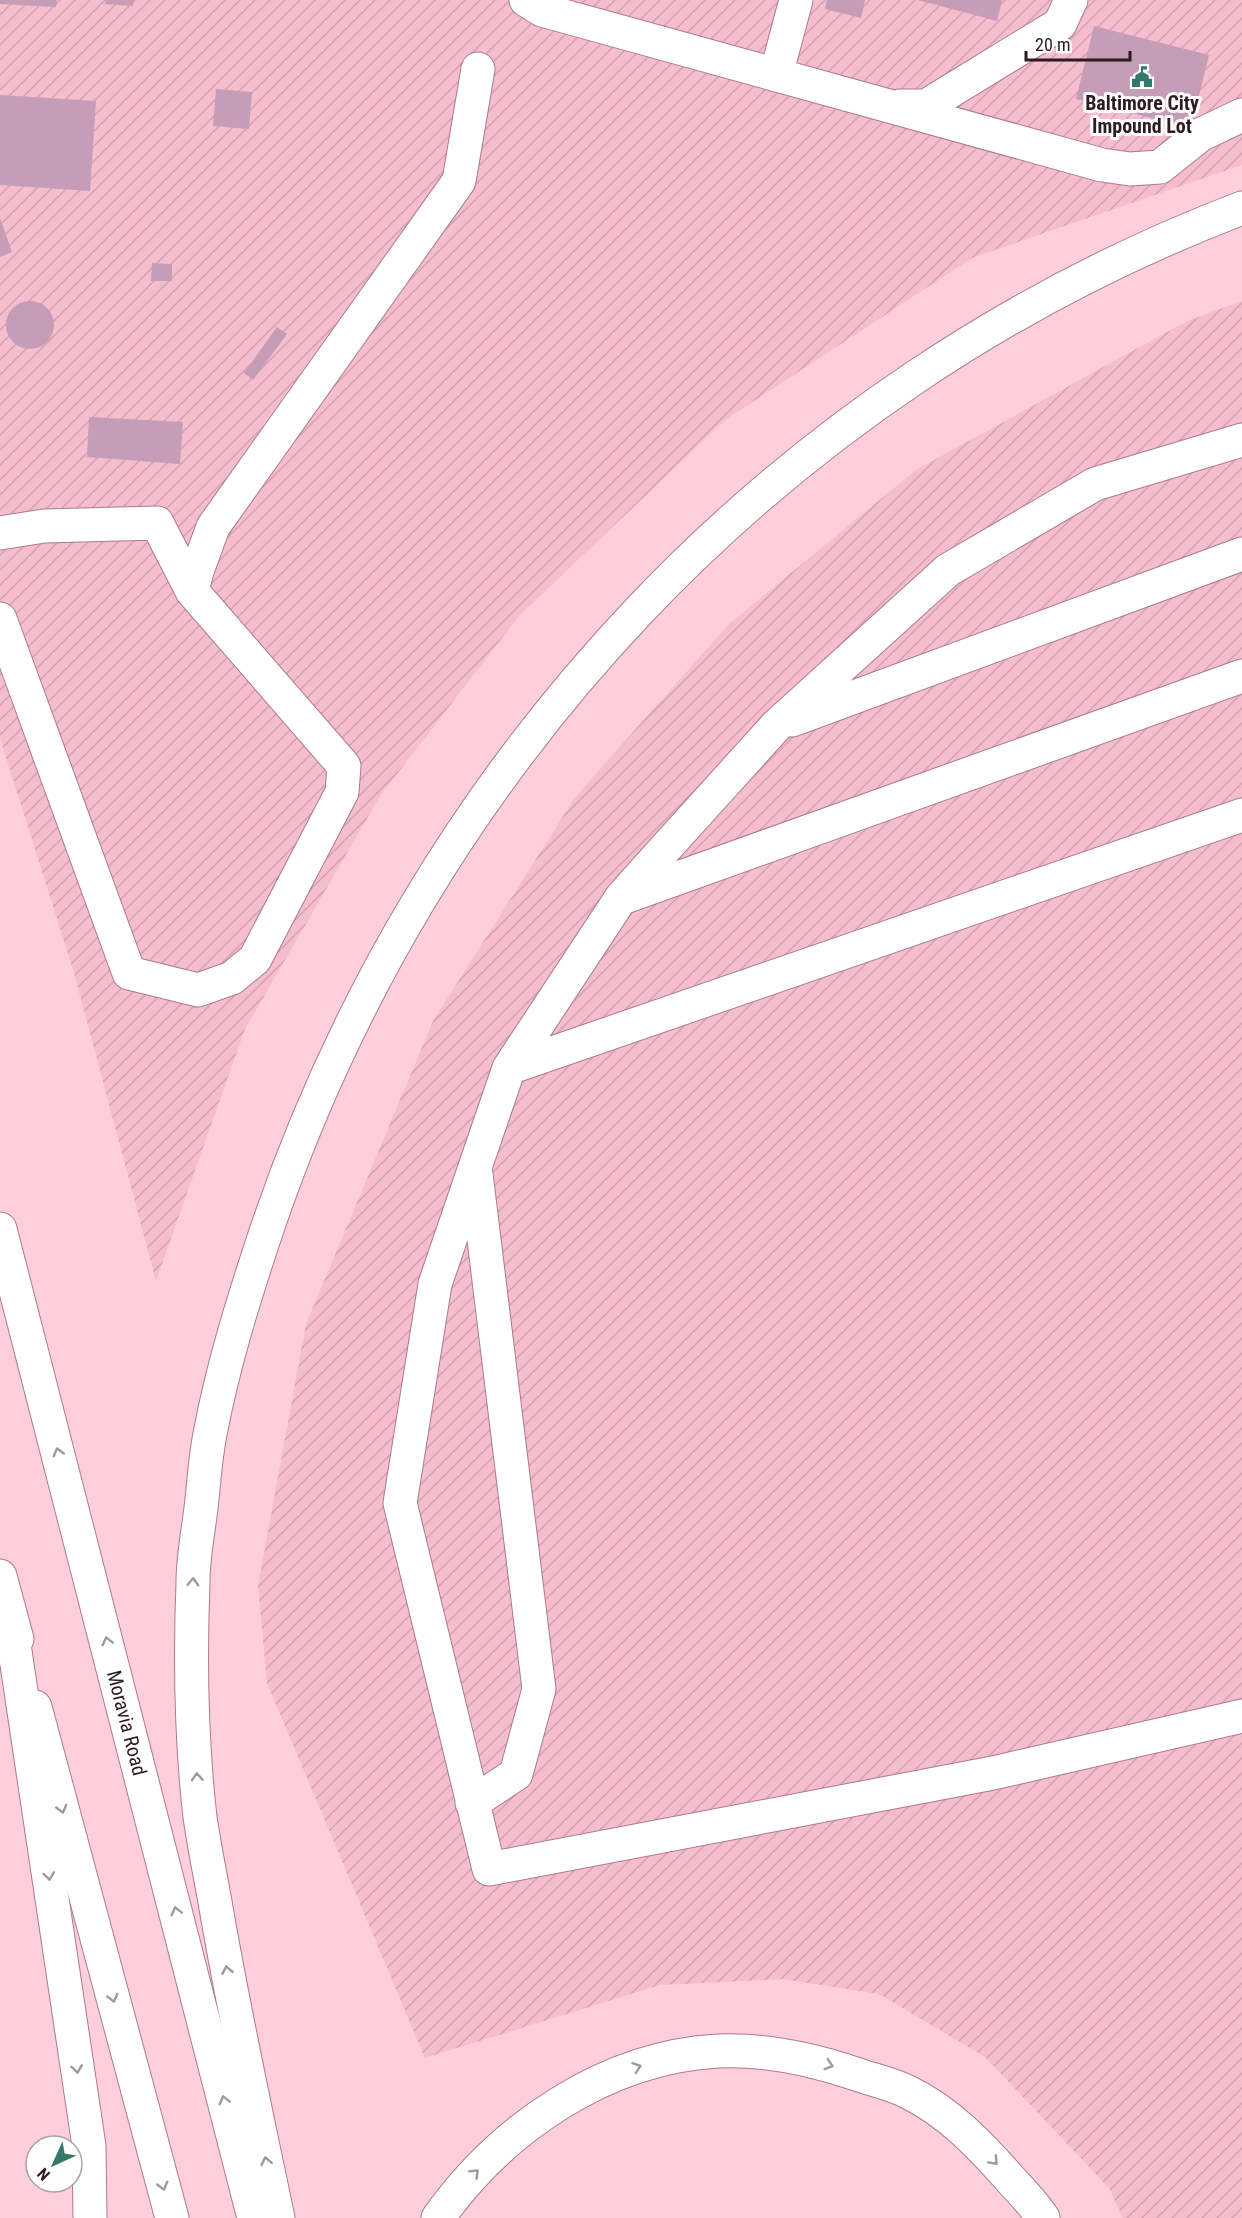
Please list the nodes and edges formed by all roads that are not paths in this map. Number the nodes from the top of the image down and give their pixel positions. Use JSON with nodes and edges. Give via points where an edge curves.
{"nodes":[{"id":1,"x":526,"y":0,"type":"edge"},
{"id":2,"x":796,"y":0,"type":"edge"},
{"id":3,"x":1071,"y":0,"type":"edge"},
{"id":4,"x":477,"y":69,"type":"dead end"},
{"id":5,"x":776,"y":75,"type":"junction"},
{"id":6,"x":892,"y":106,"type":"junction"},
{"id":7,"x":1242,"y":115,"type":"edge"},
{"id":8,"x":1242,"y":208,"type":"edge"},
{"id":9,"x":1242,"y":440,"type":"edge"},
{"id":10,"x":0,"y":533,"type":"edge"},
{"id":11,"x":1242,"y":554,"type":"edge"},
{"id":12,"x":192,"y":591,"type":"junction"},
{"id":13,"x":0,"y":619,"type":"edge"},
{"id":14,"x":1242,"y":676,"type":"edge"},
{"id":15,"x":776,"y":726,"type":"junction"},
{"id":16,"x":1242,"y":815,"type":"edge"},
{"id":17,"x":621,"y":898,"type":"junction"},
{"id":18,"x":509,"y":1068,"type":"junction"},
{"id":19,"x":475,"y":1166,"type":"junction"},
{"id":20,"x":0,"y":1229,"type":"edge"},
{"id":21,"x":0,"y":1576,"type":"edge"},
{"id":22,"x":9,"y":1611,"type":"junction"},
{"id":23,"x":1242,"y":1716,"type":"edge"},
{"id":24,"x":472,"y":1803,"type":"junction"},
{"id":25,"x":90,"y":2218,"type":"edge"},
{"id":26,"x":172,"y":2218,"type":"edge"},
{"id":27,"x":254,"y":2218,"type":"edge"},
{"id":28,"x":278,"y":2218,"type":"edge"},
{"id":29,"x":438,"y":2218,"type":"edge"},
{"id":30,"x":1043,"y":2218,"type":"edge"}],
"edges":[{"from":1,"to":5,"type":"main road","via":[[542,10]]},
{"from":2,"to":5,"type":"main road"},
{"from":3,"to":6,"type":"main road","via":[[1060,24],[926,106]]},
{"from":4,"to":12,"type":"main road","via":[[459,181],[213,527]]},
{"from":5,"to":6,"type":"main road"},
{"from":6,"to":7,"type":"main road","via":[[1102,165],[1130,169],[1160,167],[1200,135]]},
{"from":28,"to":8,"type":"main road","one_way":true,"via":[[227,1973],[200,1816],[191,1697],[193,1575],[209,1437],[239,1314],[289,1166],[342,1043],[399,934],[462,831],[528,739],[592,660],[666,582],[743,510],[829,439],[925,371],[1036,304],[1144,249]]},
{"from":9,"to":15,"type":"main road","via":[[1095,484],[948,570]]},
{"from":10,"to":12,"type":"main road","via":[[44,526],[157,523]]},
{"from":11,"to":15,"type":"main road"},
{"from":12,"to":13,"type":"main road","via":[[344,766],[342,792],[255,959],[232,978],[198,990],[129,973]]},
{"from":14,"to":17,"type":"main road"},
{"from":15,"to":17,"type":"main road"},
{"from":16,"to":18,"type":"main road"},
{"from":17,"to":18,"type":"main road"},
{"from":18,"to":19,"type":"main road"},
{"from":19,"to":24,"type":"main road","via":[[435,1284],[400,1503]]},
{"from":19,"to":24,"type":"main road","via":[[539,1689],[516,1774]]},
{"from":27,"to":20,"type":"main road","name":"Moravia Road","one_way":true},
{"from":21,"to":22,"type":"main road"},
{"from":22,"to":25,"type":"main road","one_way":true,"via":[[88,2146]]},
{"from":22,"to":26,"type":"main road","one_way":true},
{"from":23,"to":24,"type":"main road","via":[[993,1773],[489,1869]]},
{"from":29,"to":30,"type":"main road","one_way":true,"via":[[470,2177],[501,2148],[595,2083],[647,2063],[719,2051],[778,2054],[821,2062],[907,2091],[941,2111],[975,2140]]}]}
